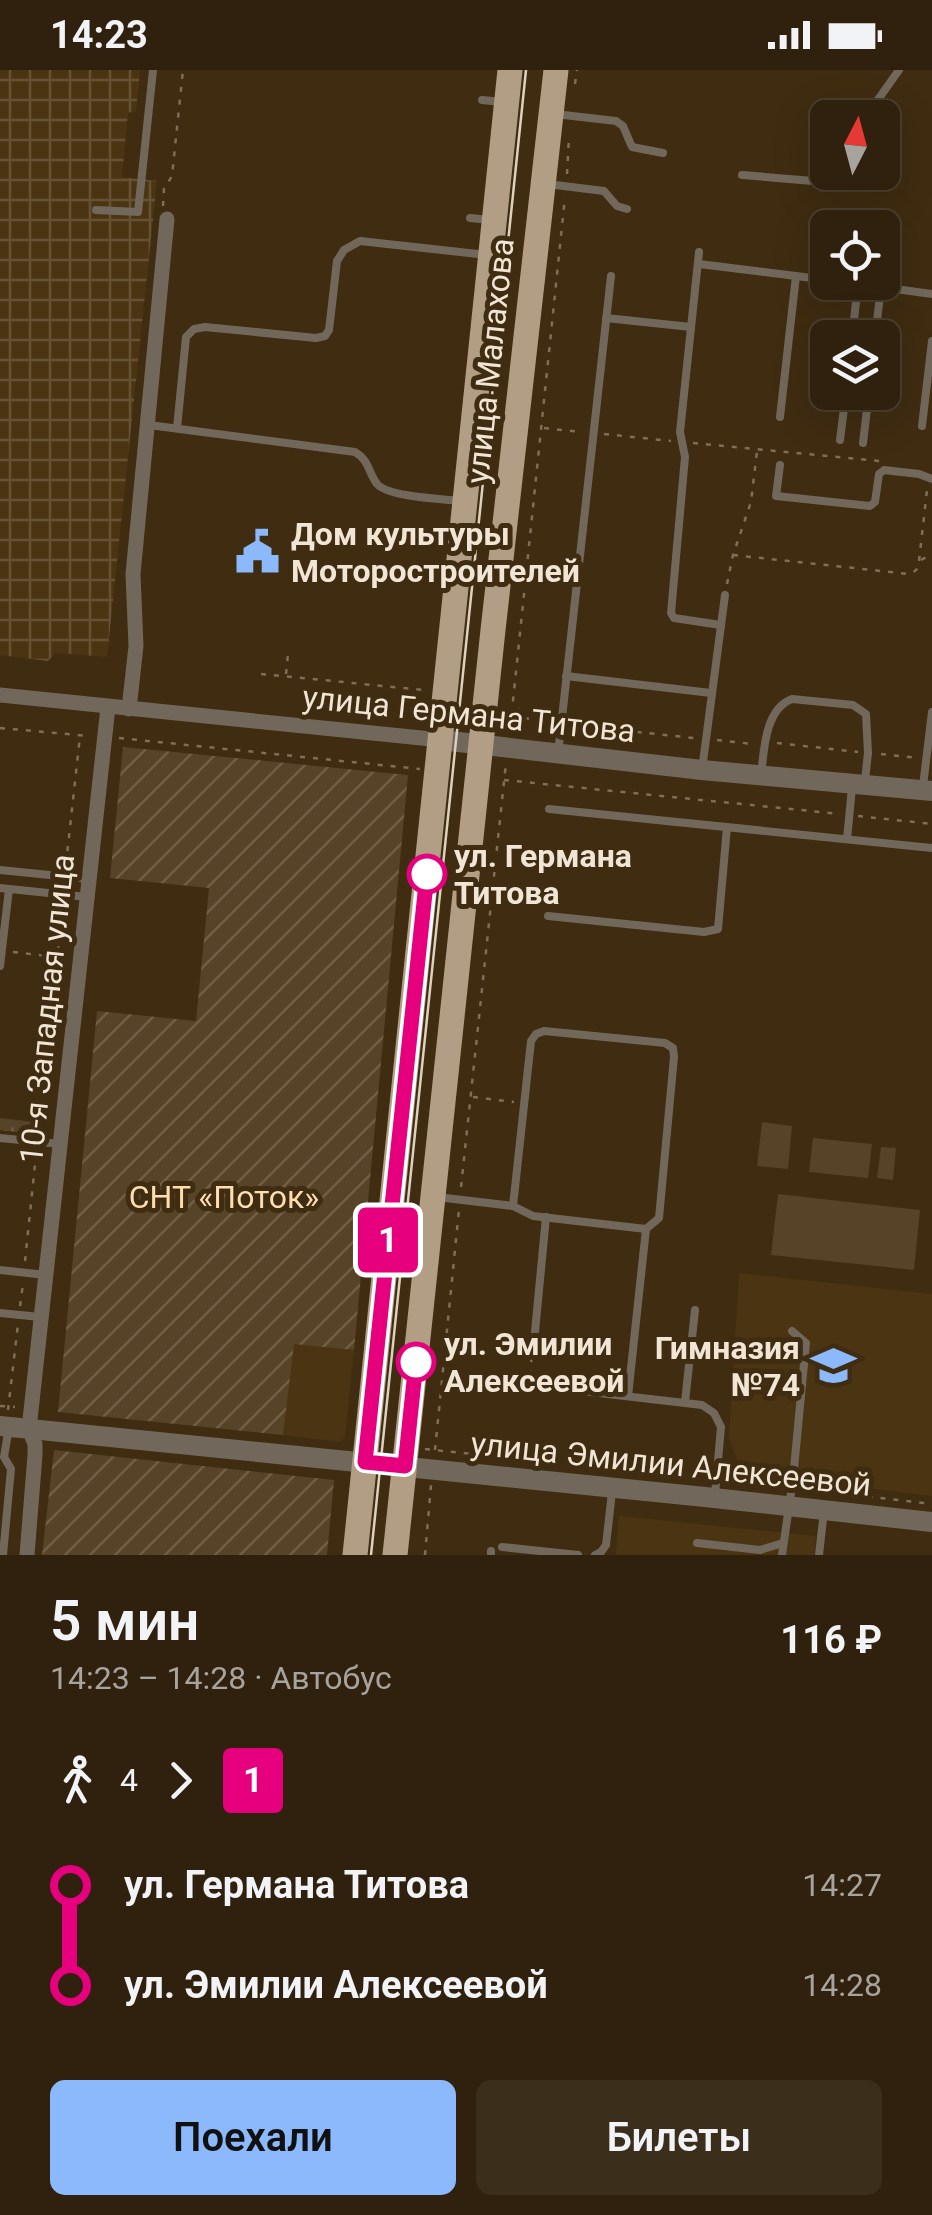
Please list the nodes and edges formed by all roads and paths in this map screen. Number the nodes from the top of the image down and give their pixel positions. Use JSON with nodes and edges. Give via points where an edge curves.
{"nodes":[{"id":1,"x":152,"y":70,"type":"edge"},
{"id":2,"x":183,"y":70,"type":"edge"},
{"id":3,"x":510,"y":70,"type":"edge"},
{"id":4,"x":577,"y":70,"type":"edge"},
{"id":5,"x":899,"y":70,"type":"edge"},
{"id":6,"x":565,"y":78,"type":"edge"},
{"id":7,"x":878,"y":100,"type":"edge"},
{"id":8,"x":560,"y":115,"type":"junction"},
{"id":9,"x":663,"y":152,"type":"dead end"},
{"id":10,"x":742,"y":175,"type":"dead end"},
{"id":11,"x":810,"y":182,"type":"edge"},
{"id":12,"x":555,"y":185,"type":"junction"},
{"id":13,"x":628,"y":208,"type":"dead end"},
{"id":14,"x":96,"y":210,"type":"dead end"},
{"id":15,"x":168,"y":219,"type":"joint"},
{"id":16,"x":699,"y":252,"type":"dead end"},
{"id":17,"x":490,"y":255,"type":"junction"},
{"id":18,"x":699,"y":264,"type":"junction"},
{"id":19,"x":611,"y":276,"type":"dead end"},
{"id":20,"x":796,"y":276,"type":"junction"},
{"id":21,"x":810,"y":278,"type":"edge"},
{"id":22,"x":900,"y":290,"type":"edge"},
{"id":23,"x":932,"y":294,"type":"edge"},
{"id":24,"x":606,"y":318,"type":"junction"},
{"id":25,"x":691,"y":327,"type":"junction"},
{"id":26,"x":932,"y":341,"type":"edge"},
{"id":27,"x":844,"y":410,"type":"edge"},
{"id":28,"x":866,"y":410,"type":"edge"},
{"id":29,"x":780,"y":417,"type":"dead end"},
{"id":30,"x":148,"y":425,"type":"junction"},
{"id":31,"x":922,"y":426,"type":"dead end"},
{"id":32,"x":177,"y":428,"type":"junction"},
{"id":33,"x":543,"y":428,"type":"junction"},
{"id":34,"x":593,"y":433,"type":"junction"},
{"id":35,"x":840,"y":440,"type":"dead end"},
{"id":36,"x":682,"y":442,"type":"junction"},
{"id":37,"x":862,"y":443,"type":"dead end"},
{"id":38,"x":757,"y":449,"type":"junction"},
{"id":39,"x":882,"y":461,"type":"dead end"},
{"id":40,"x":780,"y":465,"type":"dead end"},
{"id":41,"x":930,"y":479,"type":"edge"},
{"id":42,"x":466,"y":501,"type":"junction"},
{"id":43,"x":932,"y":554,"type":"edge"},
{"id":44,"x":733,"y":555,"type":"junction"},
{"id":45,"x":920,"y":561,"type":"junction"},
{"id":46,"x":725,"y":594,"type":"joint"},
{"id":47,"x":721,"y":625,"type":"junction"},
{"id":48,"x":288,"y":654,"type":"dead end"},
{"id":49,"x":261,"y":674,"type":"dead end"},
{"id":50,"x":286,"y":676,"type":"junction"},
{"id":51,"x":566,"y":676,"type":"junction"},
{"id":52,"x":426,"y":690,"type":"dead end"},
{"id":53,"x":711,"y":693,"type":"junction"},
{"id":54,"x":0,"y":695,"type":"edge"},
{"id":55,"x":108,"y":706,"type":"junction"},
{"id":56,"x":129,"y":709,"type":"junction"},
{"id":57,"x":932,"y":715,"type":"edge"},
{"id":58,"x":524,"y":718,"type":"junction"},
{"id":59,"x":561,"y":724,"type":"junction"},
{"id":60,"x":0,"y":728,"type":"edge"},
{"id":61,"x":80,"y":736,"type":"junction"},
{"id":62,"x":96,"y":736,"type":"dead end"},
{"id":63,"x":509,"y":737,"type":"dead end"},
{"id":64,"x":118,"y":738,"type":"dead end"},
{"id":65,"x":706,"y":739,"type":"junction"},
{"id":66,"x":441,"y":740,"type":"junction"},
{"id":67,"x":481,"y":744,"type":"junction"},
{"id":68,"x":765,"y":744,"type":"junction"},
{"id":69,"x":868,"y":753,"type":"junction"},
{"id":70,"x":558,"y":754,"type":"junction"},
{"id":71,"x":926,"y":759,"type":"junction"},
{"id":72,"x":506,"y":761,"type":"dead end"},
{"id":73,"x":422,"y":770,"type":"dead end"},
{"id":74,"x":702,"y":770,"type":"junction"},
{"id":75,"x":761,"y":775,"type":"junction"},
{"id":76,"x":503,"y":780,"type":"junction"},
{"id":77,"x":859,"y":784,"type":"junction"},
{"id":78,"x":927,"y":791,"type":"edge"},
{"id":79,"x":549,"y":809,"type":"dead end"},
{"id":80,"x":849,"y":815,"type":"junction"},
{"id":81,"x":932,"y":824,"type":"edge"},
{"id":82,"x":726,"y":827,"type":"junction"},
{"id":83,"x":846,"y":839,"type":"junction"},
{"id":84,"x":932,"y":848,"type":"edge"},
{"id":85,"x":0,"y":870,"type":"edge"},
{"id":86,"x":65,"y":877,"type":"junction"},
{"id":87,"x":89,"y":879,"type":"junction"},
{"id":88,"x":4,"y":888,"type":"edge"},
{"id":89,"x":64,"y":894,"type":"junction"},
{"id":90,"x":87,"y":897,"type":"junction"},
{"id":91,"x":548,"y":916,"type":"dead end"},
{"id":92,"x":2,"y":951,"type":"edge"},
{"id":93,"x":58,"y":957,"type":"junction"},
{"id":94,"x":0,"y":966,"type":"edge"},
{"id":95,"x":471,"y":1097,"type":"junction"},
{"id":96,"x":524,"y":1104,"type":"junction"},
{"id":97,"x":0,"y":1138,"type":"edge"},
{"id":98,"x":37,"y":1142,"type":"junction"},
{"id":99,"x":60,"y":1144,"type":"junction"},
{"id":100,"x":434,"y":1196,"type":"junction"},
{"id":101,"x":460,"y":1200,"type":"junction"},
{"id":102,"x":513,"y":1206,"type":"junction"},
{"id":103,"x":546,"y":1217,"type":"junction"},
{"id":104,"x":646,"y":1229,"type":"junction"},
{"id":105,"x":0,"y":1270,"type":"edge"},
{"id":106,"x":24,"y":1272,"type":"junction"},
{"id":107,"x":46,"y":1275,"type":"junction"},
{"id":108,"x":695,"y":1310,"type":"dead end"},
{"id":109,"x":0,"y":1313,"type":"edge"},
{"id":110,"x":20,"y":1315,"type":"junction"},
{"id":111,"x":41,"y":1317,"type":"junction"},
{"id":112,"x":792,"y":1331,"type":"dead end"},
{"id":113,"x":534,"y":1342,"type":"joint"},
{"id":114,"x":495,"y":1382,"type":"dead end"},
{"id":115,"x":528,"y":1385,"type":"junction"},
{"id":116,"x":628,"y":1396,"type":"junction"},
{"id":117,"x":685,"y":1402,"type":"junction"},
{"id":118,"x":0,"y":1406,"type":"edge"},
{"id":119,"x":12,"y":1419,"type":"edge"},
{"id":120,"x":434,"y":1450,"type":"junction"},
{"id":121,"x":414,"y":1457,"type":"junction"},
{"id":122,"x":365,"y":1462,"type":"junction"},
{"id":123,"x":660,"y":1474,"type":"dead end"},
{"id":124,"x":432,"y":1483,"type":"dead end"},
{"id":125,"x":612,"y":1488,"type":"junction"},
{"id":126,"x":715,"y":1489,"type":"junction"},
{"id":127,"x":791,"y":1497,"type":"junction"},
{"id":128,"x":932,"y":1504,"type":"edge"},
{"id":129,"x":824,"y":1510,"type":"junction"},
{"id":130,"x":932,"y":1522,"type":"edge"},
{"id":131,"x":697,"y":1543,"type":"dead end"},
{"id":132,"x":783,"y":1543,"type":"junction"},
{"id":133,"x":502,"y":1547,"type":"dead end"},
{"id":134,"x":2,"y":1555,"type":"edge"},
{"id":135,"x":28,"y":1555,"type":"edge"},
{"id":136,"x":355,"y":1555,"type":"edge"},
{"id":137,"x":395,"y":1555,"type":"edge"},
{"id":138,"x":425,"y":1555,"type":"edge"},
{"id":139,"x":578,"y":1555,"type":"edge"},
{"id":140,"x":595,"y":1555,"type":"edge"},
{"id":141,"x":782,"y":1555,"type":"edge"},
{"id":142,"x":819,"y":1555,"type":"edge"}],
"edges":[{"from":1,"to":14,"type":"lane","via":[[138,212]]},
{"from":2,"to":15,"type":"path","via":[[172,176],[164,189]]},
{"from":3,"to":17,"type":"main road","name":"улица Малахова","via":[[494,102],[482,219]]},
{"from":4,"to":6,"type":"path"},
{"from":5,"to":7,"type":"lane"},
{"from":6,"to":8,"type":"main road","name":"улица Малахова"},
{"from":8,"to":9,"type":"lane","via":[[616,121],[632,147]]},
{"from":8,"to":12,"type":"main road","name":"улица Малахова"},
{"from":8,"to":12,"type":"path"},
{"from":10,"to":11,"type":"lane"},
{"from":12,"to":13,"type":"lane","via":[[604,191]]},
{"from":12,"to":33,"type":"path"},
{"from":12,"to":67,"type":"main road","name":"улица Малахова"},
{"from":15,"to":30,"type":"street"},
{"from":16,"to":18,"type":"lane"},
{"from":17,"to":32,"type":"lane","via":[[360,241],[337,262],[326,336],[194,330],[186,336]]},
{"from":17,"to":42,"type":"main road","name":"улица Малахова"},
{"from":18,"to":20,"type":"lane"},
{"from":18,"to":25,"type":"lane"},
{"from":19,"to":24,"type":"lane"},
{"from":20,"to":21,"type":"lane"},
{"from":20,"to":29,"type":"lane"},
{"from":22,"to":23,"type":"lane"},
{"from":24,"to":25,"type":"lane"},
{"from":24,"to":34,"type":"lane"},
{"from":25,"to":36,"type":"lane"},
{"from":26,"to":31,"type":"lane"},
{"from":27,"to":35,"type":"lane"},
{"from":28,"to":37,"type":"lane"},
{"from":30,"to":32,"type":"lane"},
{"from":30,"to":56,"type":"street","via":[[133,574],[136,646]]},
{"from":32,"to":42,"type":"lane","via":[[355,452],[386,491]]},
{"from":33,"to":34,"type":"path"},
{"from":33,"to":58,"type":"path","via":[[513,701]]},
{"from":34,"to":36,"type":"path"},
{"from":34,"to":51,"type":"lane"},
{"from":36,"to":38,"type":"path"},
{"from":36,"to":47,"type":"lane","via":[[671,614]]},
{"from":38,"to":39,"type":"path"},
{"from":38,"to":44,"type":"path","via":[[751,502]]},
{"from":40,"to":41,"type":"lane","via":[[776,496],[870,506],[884,470]]},
{"from":41,"to":45,"type":"path"},
{"from":42,"to":66,"type":"main road","name":"улица Малахова"},
{"from":43,"to":45,"type":"path"},
{"from":44,"to":45,"type":"path","via":[[909,574]]},
{"from":44,"to":46,"type":"path"},
{"from":46,"to":47,"type":"lane"},
{"from":47,"to":53,"type":"lane"},
{"from":48,"to":50,"type":"path"},
{"from":49,"to":50,"type":"path"},
{"from":50,"to":52,"type":"path"},
{"from":51,"to":53,"type":"lane"},
{"from":51,"to":59,"type":"lane"},
{"from":53,"to":65,"type":"lane"},
{"from":54,"to":55,"type":"street","name":"улица Германа Титова"},
{"from":55,"to":56,"type":"street","name":"улица Германа Титова"},
{"from":55,"to":87,"type":"street","name":"10-я Западная улица"},
{"from":56,"to":66,"type":"street","name":"улица Германа Титова"},
{"from":57,"to":71,"type":"lane"},
{"from":58,"to":59,"type":"path"},
{"from":58,"to":63,"type":"path"},
{"from":59,"to":65,"type":"path"},
{"from":59,"to":70,"type":"lane"},
{"from":60,"to":61,"type":"path"},
{"from":61,"to":62,"type":"path"},
{"from":61,"to":86,"type":"path"},
{"from":64,"to":73,"type":"path"},
{"from":65,"to":68,"type":"path"},
{"from":65,"to":74,"type":"lane"},
{"from":66,"to":67,"type":"street","name":"улица Германа Титова"},
{"from":66,"to":122,"type":"main road","name":"улица Малахова"},
{"from":67,"to":70,"type":"street","name":"улица Германа Титова"},
{"from":67,"to":100,"type":"main road","name":"улица Малахова"},
{"from":68,"to":69,"type":"path"},
{"from":68,"to":69,"type":"lane","via":[[776,708],[792,699],[853,705],[866,714]]},
{"from":68,"to":75,"type":"lane"},
{"from":69,"to":71,"type":"path"},
{"from":69,"to":77,"type":"lane"},
{"from":70,"to":74,"type":"street","name":"улица Германа Титова"},
{"from":71,"to":78,"type":"lane"},
{"from":72,"to":76,"type":"path"},
{"from":74,"to":75,"type":"street","name":"улица Германа Титова"},
{"from":75,"to":77,"type":"street","name":"улица Германа Титова"},
{"from":76,"to":80,"type":"path"},
{"from":76,"to":95,"type":"path"},
{"from":77,"to":78,"type":"street","name":"улица Германа Титова"},
{"from":77,"to":80,"type":"lane"},
{"from":79,"to":82,"type":"lane"},
{"from":80,"to":81,"type":"path"},
{"from":80,"to":83,"type":"lane"},
{"from":82,"to":83,"type":"lane"},
{"from":82,"to":91,"type":"lane","via":[[718,929]]},
{"from":83,"to":84,"type":"lane"},
{"from":85,"to":86,"type":"lane"},
{"from":86,"to":87,"type":"lane"},
{"from":87,"to":90,"type":"street","name":"10-я Западная улица"},
{"from":88,"to":89,"type":"lane"},
{"from":88,"to":92,"type":"lane"},
{"from":89,"to":90,"type":"lane"},
{"from":89,"to":93,"type":"path"},
{"from":90,"to":99,"type":"street","name":"10-я Западная улица"},
{"from":92,"to":93,"type":"path"},
{"from":92,"to":94,"type":"lane"},
{"from":93,"to":98,"type":"path"},
{"from":95,"to":96,"type":"path"},
{"from":95,"to":101,"type":"path"},
{"from":96,"to":102,"type":"lane"},
{"from":96,"to":104,"type":"lane","via":[[532,1041],[544,1030],[672,1048],[659,1218]]},
{"from":97,"to":98,"type":"lane"},
{"from":98,"to":99,"type":"lane"},
{"from":98,"to":106,"type":"path"},
{"from":99,"to":107,"type":"street","name":"10-я Западная улица"},
{"from":100,"to":101,"type":"lane"},
{"from":100,"to":121,"type":"main road","name":"улица Малахова"},
{"from":101,"to":102,"type":"lane"},
{"from":101,"to":120,"type":"path"},
{"from":102,"to":103,"type":"lane"},
{"from":103,"to":104,"type":"lane"},
{"from":103,"to":113,"type":"lane"},
{"from":104,"to":116,"type":"lane"},
{"from":105,"to":106,"type":"lane"},
{"from":106,"to":107,"type":"lane"},
{"from":106,"to":110,"type":"path"},
{"from":107,"to":111,"type":"street","name":"10-я Западная улица"},
{"from":108,"to":117,"type":"lane"},
{"from":109,"to":110,"type":"lane"},
{"from":110,"to":111,"type":"lane"},
{"from":110,"to":119,"type":"path"},
{"from":111,"to":119,"type":"street","name":"10-я Западная улица"},
{"from":112,"to":127,"type":"lane","via":[[806,1343]]},
{"from":113,"to":115,"type":"path"},
{"from":114,"to":115,"type":"lane"},
{"from":115,"to":116,"type":"lane"},
{"from":116,"to":117,"type":"lane"},
{"from":117,"to":126,"type":"lane","via":[[714,1413],[721,1427]]},
{"from":118,"to":119,"type":"path"},
{"from":119,"to":122,"type":"street"},
{"from":119,"to":134,"type":"lane","via":[[4,1457],[11,1469]]},
{"from":119,"to":135,"type":"street","name":"10-я Западная улица","via":[[34,1444]]},
{"from":120,"to":121,"type":"path"},
{"from":120,"to":123,"type":"path"},
{"from":121,"to":122,"type":"street","name":"улица Эмилии Алексеевой"},
{"from":121,"to":125,"type":"street","name":"улица Эмилии Алексеевой"},
{"from":121,"to":137,"type":"main road","name":"улица Малахова"},
{"from":122,"to":136,"type":"main road","name":"улица Малахова"},
{"from":124,"to":138,"type":"path"},
{"from":125,"to":126,"type":"street","name":"улица Эмилии Алексеевой"},
{"from":125,"to":140,"type":"lane","via":[[606,1545]]},
{"from":126,"to":127,"type":"street","name":"улица Эмилии Алексеевой"},
{"from":126,"to":127,"type":"path"},
{"from":127,"to":128,"type":"path"},
{"from":127,"to":129,"type":"street","name":"улица Эмилии Алексеевой"},
{"from":127,"to":132,"type":"lane"},
{"from":129,"to":130,"type":"street","name":"улица Эмилии Алексеевой"},
{"from":129,"to":142,"type":"lane"},
{"from":131,"to":132,"type":"lane","via":[[760,1550]]},
{"from":132,"to":141,"type":"lane"},
{"from":133,"to":139,"type":"lane"}]}
